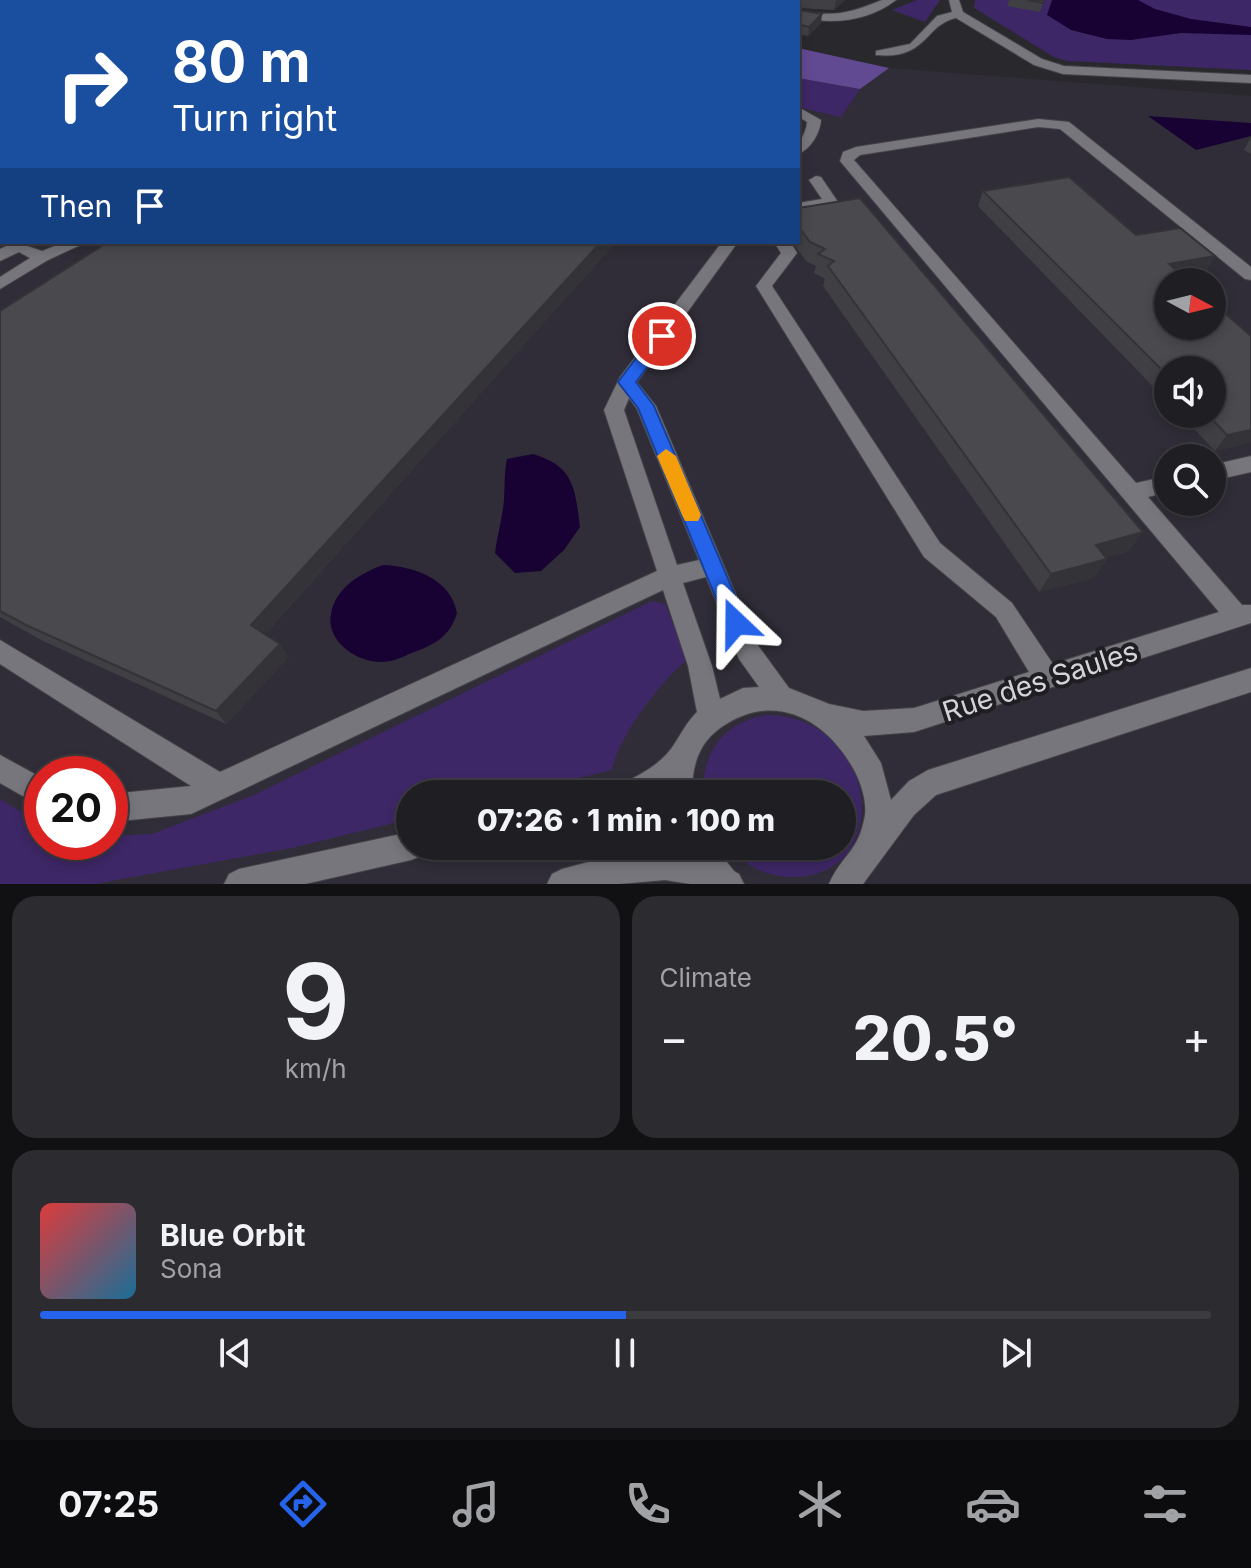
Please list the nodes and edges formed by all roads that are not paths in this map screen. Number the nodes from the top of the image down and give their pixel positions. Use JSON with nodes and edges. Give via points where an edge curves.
{"nodes":[{"id":1,"x":891,"y":0,"type":"edge"},
{"id":2,"x":954,"y":0,"type":"edge"},
{"id":3,"x":800,"y":14,"type":"edge"},
{"id":4,"x":958,"y":14,"type":"junction"},
{"id":5,"x":880,"y":53,"type":"dead end"},
{"id":6,"x":1251,"y":79,"type":"edge"},
{"id":7,"x":800,"y":112,"type":"edge"},
{"id":8,"x":800,"y":147,"type":"edge"},
{"id":9,"x":816,"y":180,"type":"dead end"},
{"id":10,"x":800,"y":208,"type":"edge"},
{"id":11,"x":74,"y":244,"type":"edge"},
{"id":12,"x":729,"y":244,"type":"edge"},
{"id":13,"x":783,"y":244,"type":"edge"},
{"id":14,"x":0,"y":256,"type":"edge"},
{"id":15,"x":42,"y":257,"type":"junction"},
{"id":16,"x":1251,"y":275,"type":"edge"},
{"id":17,"x":0,"y":284,"type":"edge"},
{"id":18,"x":627,"y":382,"type":"junction"},
{"id":19,"x":1251,"y":464,"type":"edge"},
{"id":20,"x":1226,"y":470,"type":"edge"},
{"id":21,"x":1154,"y":487,"type":"edge"},
{"id":22,"x":1130,"y":493,"type":"junction"},
{"id":23,"x":713,"y":566,"type":"junction"},
{"id":24,"x":670,"y":576,"type":"junction"},
{"id":25,"x":1245,"y":615,"type":"edge"},
{"id":26,"x":0,"y":651,"type":"edge"},
{"id":27,"x":1048,"y":679,"type":"junction"},
{"id":28,"x":1251,"y":680,"type":"edge"},
{"id":29,"x":781,"y":698,"type":"junction"},
{"id":30,"x":826,"y":716,"type":"junction"},
{"id":31,"x":711,"y":717,"type":"junction"},
{"id":32,"x":684,"y":753,"type":"junction"},
{"id":33,"x":0,"y":768,"type":"edge"},
{"id":34,"x":657,"y":780,"type":"edge"},
{"id":35,"x":679,"y":780,"type":"edge"},
{"id":36,"x":24,"y":782,"type":"edge"},
{"id":37,"x":218,"y":787,"type":"junction"},
{"id":38,"x":128,"y":806,"type":"edge"},
{"id":39,"x":396,"y":849,"type":"edge"},
{"id":40,"x":872,"y":849,"type":"junction"},
{"id":41,"x":706,"y":860,"type":"edge"},
{"id":42,"x":852,"y":882,"type":"edge"},
{"id":43,"x":239,"y":884,"type":"edge"},
{"id":44,"x":562,"y":884,"type":"edge"},
{"id":45,"x":731,"y":884,"type":"edge"}],
"edges":[{"from":1,"to":3,"type":"street","via":[[838,21]]},
{"from":2,"to":4,"type":"street"},
{"from":4,"to":5,"type":"street","via":[[944,17],[914,47]]},
{"from":4,"to":6,"type":"street","via":[[1029,57],[1063,70]]},
{"from":7,"to":8,"type":"street","via":[[814,120],[813,131]]},
{"from":9,"to":10,"type":"street","via":[[831,202]]},
{"from":11,"to":15,"type":"street"},
{"from":12,"to":18,"type":"street"},
{"from":13,"to":27,"type":"street","via":[[789,253],[764,286],[932,550],[1004,610]]},
{"from":14,"to":15,"type":"street","via":[[18,246]]},
{"from":15,"to":17,"type":"street"},
{"from":16,"to":22,"type":"street","via":[[1064,125],[1038,123],[848,155],[847,161]]},
{"from":18,"to":23,"type":"street","via":[[646,406]]},
{"from":18,"to":24,"type":"street","via":[[614,410]]},
{"from":19,"to":20,"type":"street"},
{"from":21,"to":22,"type":"street"},
{"from":22,"to":25,"type":"street"},
{"from":23,"to":24,"type":"street"},
{"from":23,"to":29,"type":"street","via":[[748,651]]},
{"from":24,"to":31,"type":"street"},
{"from":24,"to":37,"type":"street"},
{"from":25,"to":27,"type":"street","name":"Rue des Saules"},
{"from":26,"to":37,"type":"street"},
{"from":27,"to":30,"type":"street","name":"Rue des Saules","via":[[900,723],[863,724]]},
{"from":28,"to":40,"type":"street","name":"Rue des Saules","via":[[928,784],[898,812]]},
{"from":29,"to":30,"type":"street","name":"Rue des Saules"},
{"from":29,"to":31,"type":"street","name":"Rue des Saules","via":[[736,702]]},
{"from":30,"to":40,"type":"street","name":"Rue des Saules","via":[[851,737],[875,783],[880,816]]},
{"from":31,"to":32,"type":"street","name":"Rue des Saules"},
{"from":32,"to":34,"type":"street","name":"Rue des Saules"},
{"from":32,"to":35,"type":"street","name":"Rue des Saules"},
{"from":33,"to":36,"type":"street"},
{"from":37,"to":38,"type":"street","via":[[191,800]]},
{"from":39,"to":43,"type":"street"},
{"from":40,"to":42,"type":"street","name":"Rue des Saules"},
{"from":41,"to":45,"type":"street"},
{"from":44,"to":45,"type":"street","via":[[650,863],[702,871]]}]}
